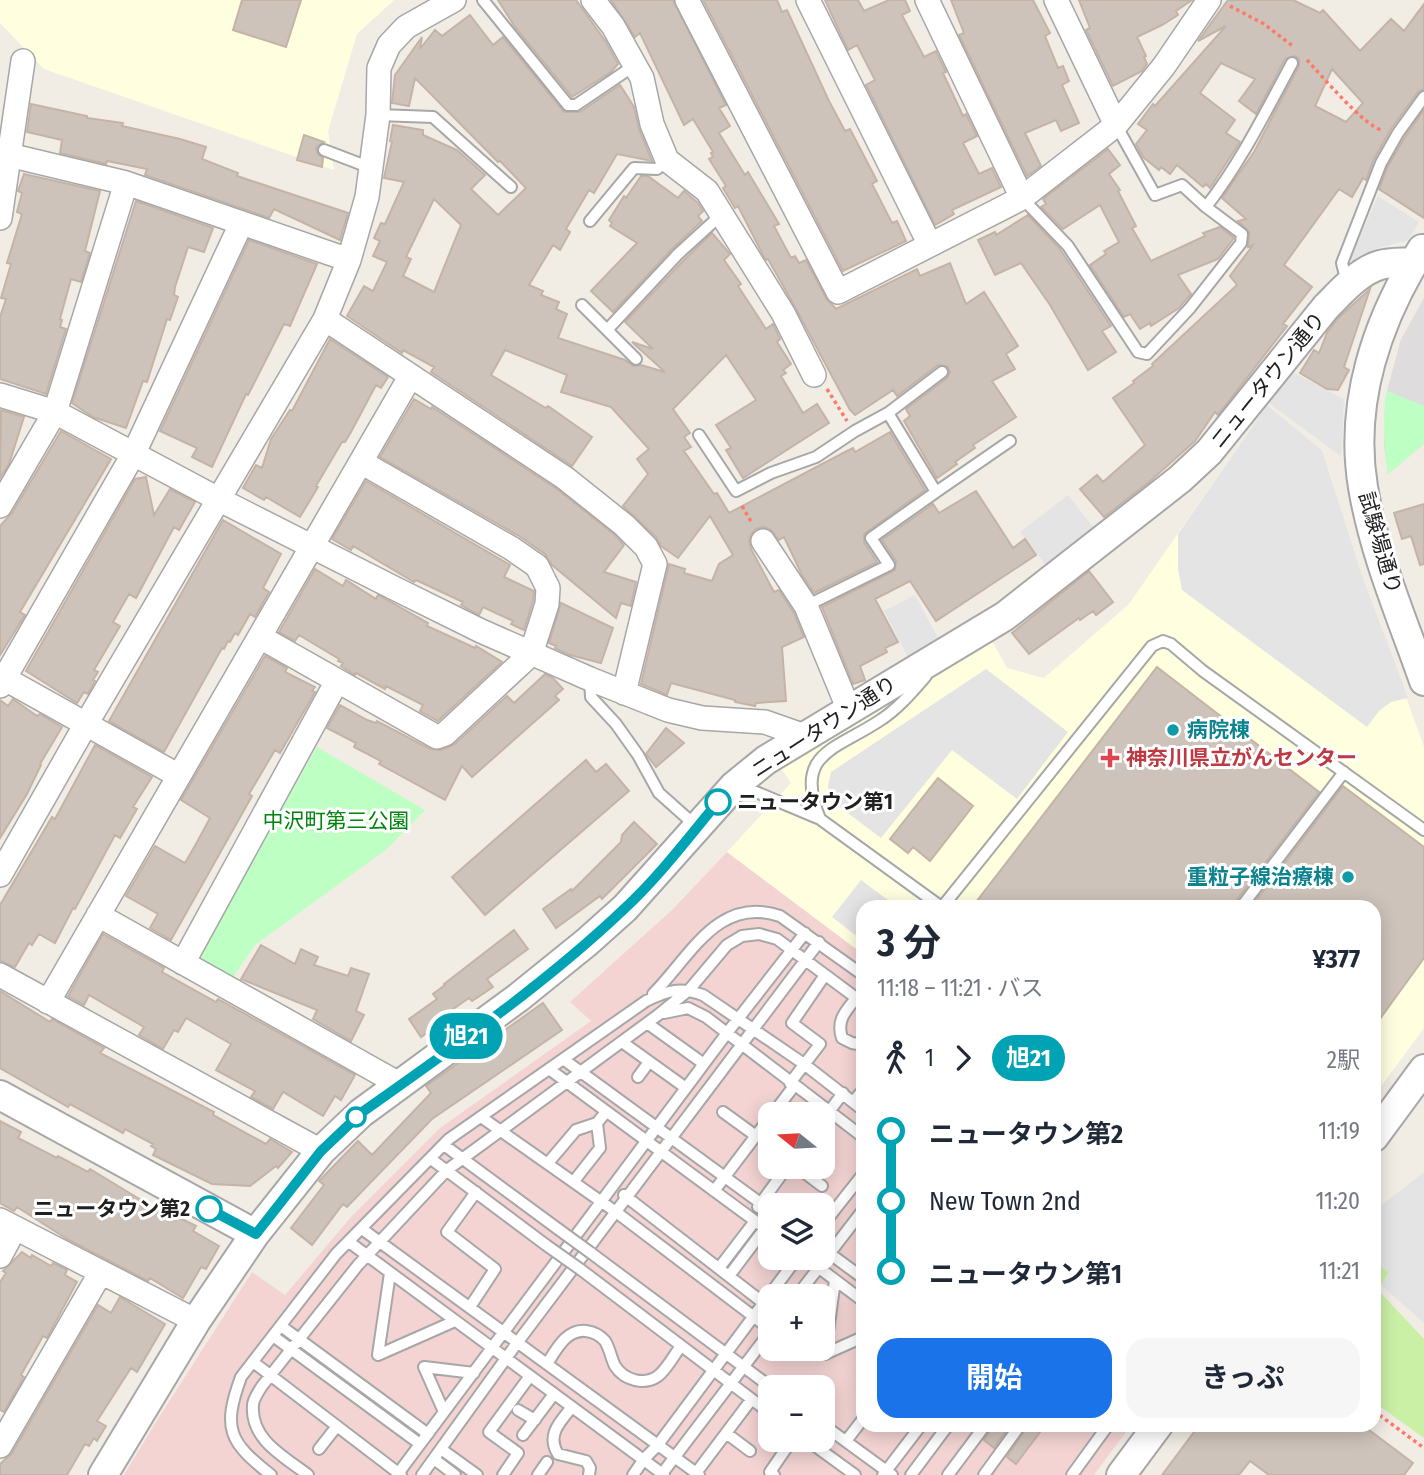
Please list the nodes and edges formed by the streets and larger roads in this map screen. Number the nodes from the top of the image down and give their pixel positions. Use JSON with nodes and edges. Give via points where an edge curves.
{"nodes":[{"id":1,"x":454,"y":0,"type":"edge"},
{"id":2,"x":593,"y":0,"type":"edge"},
{"id":3,"x":687,"y":0,"type":"edge"},
{"id":4,"x":808,"y":0,"type":"edge"},
{"id":5,"x":927,"y":0,"type":"edge"},
{"id":6,"x":1056,"y":0,"type":"edge"},
{"id":7,"x":1209,"y":0,"type":"edge"},
{"id":8,"x":23,"y":61,"type":"dead end"},
{"id":9,"x":1116,"y":125,"type":"junction"},
{"id":10,"x":5,"y":154,"type":"edge"},
{"id":11,"x":126,"y":183,"type":"junction"},
{"id":12,"x":1022,"y":198,"type":"junction"},
{"id":13,"x":0,"y":218,"type":"edge"},
{"id":14,"x":241,"y":224,"type":"junction"},
{"id":15,"x":929,"y":243,"type":"junction"},
{"id":16,"x":1419,"y":254,"type":"edge"},
{"id":17,"x":349,"y":260,"type":"junction"},
{"id":18,"x":325,"y":320,"type":"junction"},
{"id":19,"x":410,"y":377,"type":"junction"},
{"id":20,"x":819,"y":380,"type":"road end"},
{"id":21,"x":0,"y":395,"type":"edge"},
{"id":22,"x":55,"y":412,"type":"junction"},
{"id":23,"x":134,"y":453,"type":"junction"},
{"id":24,"x":361,"y":462,"type":"junction"},
{"id":25,"x":218,"y":499,"type":"junction"},
{"id":26,"x":2,"y":500,"type":"edge"},
{"id":27,"x":763,"y":541,"type":"road end"},
{"id":28,"x":312,"y":547,"type":"junction"},
{"id":29,"x":260,"y":636,"type":"junction"},
{"id":30,"x":531,"y":654,"type":"junction"},
{"id":31,"x":2,"y":680,"type":"edge"},
{"id":32,"x":337,"y":681,"type":"junction"},
{"id":33,"x":1424,"y":681,"type":"edge"},
{"id":34,"x":624,"y":693,"type":"junction"},
{"id":35,"x":849,"y":710,"type":"junction"},
{"id":36,"x":86,"y":724,"type":"junction"},
{"id":37,"x":805,"y":736,"type":"junction"},
{"id":38,"x":179,"y":776,"type":"junction"},
{"id":39,"x":0,"y":875,"type":"edge"},
{"id":40,"x":98,"y":915,"type":"junction"},
{"id":41,"x":183,"y":963,"type":"junction"},
{"id":42,"x":0,"y":975,"type":"edge"},
{"id":43,"x":48,"y":1002,"type":"junction"},
{"id":44,"x":1424,"y":1069,"type":"edge"},
{"id":45,"x":401,"y":1085,"type":"junction"},
{"id":46,"x":0,"y":1096,"type":"edge"},
{"id":47,"x":1381,"y":1127,"type":"edge"},
{"id":48,"x":321,"y":1151,"type":"junction"},
{"id":49,"x":8,"y":1224,"type":"edge"},
{"id":50,"x":256,"y":1234,"type":"junction"},
{"id":51,"x":0,"y":1256,"type":"edge"},
{"id":52,"x":101,"y":1272,"type":"junction"},
{"id":53,"x":195,"y":1321,"type":"junction"},
{"id":54,"x":1153,"y":1432,"type":"edge"},
{"id":55,"x":0,"y":1446,"type":"edge"},
{"id":56,"x":103,"y":1475,"type":"edge"},
{"id":57,"x":1121,"y":1475,"type":"edge"}],
"edges":[{"from":1,"to":17,"type":"street","via":[[406,27],[389,45],[379,68],[367,197]]},
{"from":2,"to":20,"type":"street","via":[[642,78],[652,124],[667,160],[707,191]]},
{"from":3,"to":15,"type":"street","via":[[838,292]]},
{"from":4,"to":15,"type":"street"},
{"from":5,"to":12,"type":"street"},
{"from":6,"to":9,"type":"street"},
{"from":7,"to":9,"type":"street"},
{"from":8,"to":10,"type":"street"},
{"from":9,"to":12,"type":"street"},
{"from":10,"to":11,"type":"street"},
{"from":10,"to":13,"type":"street"},
{"from":11,"to":14,"type":"street"},
{"from":11,"to":22,"type":"street"},
{"from":12,"to":15,"type":"street"},
{"from":14,"to":17,"type":"street"},
{"from":14,"to":23,"type":"street"},
{"from":16,"to":33,"type":"street","name":"試験場通り","via":[[1381,327],[1370,360],[1360,447],[1374,538]]},
{"from":16,"to":35,"type":"street","name":"ニュータウン通り","via":[[1381,265],[1347,285],[1209,452],[1180,479],[1005,616]]},
{"from":17,"to":18,"type":"street"},
{"from":18,"to":19,"type":"street"},
{"from":18,"to":25,"type":"street"},
{"from":19,"to":24,"type":"street"},
{"from":19,"to":34,"type":"street","via":[[565,478],[646,547],[655,564]]},
{"from":21,"to":22,"type":"street"},
{"from":22,"to":23,"type":"street"},
{"from":22,"to":26,"type":"street"},
{"from":23,"to":25,"type":"street"},
{"from":23,"to":31,"type":"street"},
{"from":24,"to":28,"type":"street"},
{"from":24,"to":30,"type":"street","via":[[537,566],[548,588],[547,604]]},
{"from":25,"to":28,"type":"street"},
{"from":25,"to":36,"type":"street"},
{"from":27,"to":35,"type":"street","via":[[806,606]]},
{"from":28,"to":29,"type":"street"},
{"from":28,"to":30,"type":"street"},
{"from":29,"to":32,"type":"street"},
{"from":29,"to":38,"type":"street"},
{"from":30,"to":32,"type":"street","via":[[442,737]]},
{"from":30,"to":34,"type":"street"},
{"from":31,"to":36,"type":"street"},
{"from":32,"to":41,"type":"street"},
{"from":34,"to":37,"type":"street","via":[[668,710],[702,718],[765,722]]},
{"from":35,"to":37,"type":"street","name":"ニュータウン通り"},
{"from":36,"to":38,"type":"street"},
{"from":36,"to":39,"type":"street"},
{"from":37,"to":45,"type":"street","name":"ニュータウン通り","via":[[734,786],[625,908],[587,942]]},
{"from":38,"to":40,"type":"street"},
{"from":40,"to":41,"type":"street"},
{"from":40,"to":43,"type":"street"},
{"from":41,"to":45,"type":"street"},
{"from":42,"to":43,"type":"street"},
{"from":43,"to":48,"type":"street"},
{"from":44,"to":47,"type":"street"},
{"from":45,"to":48,"type":"street","name":"ニュータウン通り","via":[[361,1113]]},
{"from":46,"to":50,"type":"street"},
{"from":48,"to":50,"type":"street","name":"ニュータウン通り"},
{"from":49,"to":51,"type":"street"},
{"from":49,"to":52,"type":"street"},
{"from":50,"to":53,"type":"street","name":"ニュータウン通り"},
{"from":52,"to":53,"type":"street"},
{"from":52,"to":55,"type":"street"},
{"from":53,"to":56,"type":"street","name":"ニュータウン通り"},
{"from":54,"to":57,"type":"street"}]}
